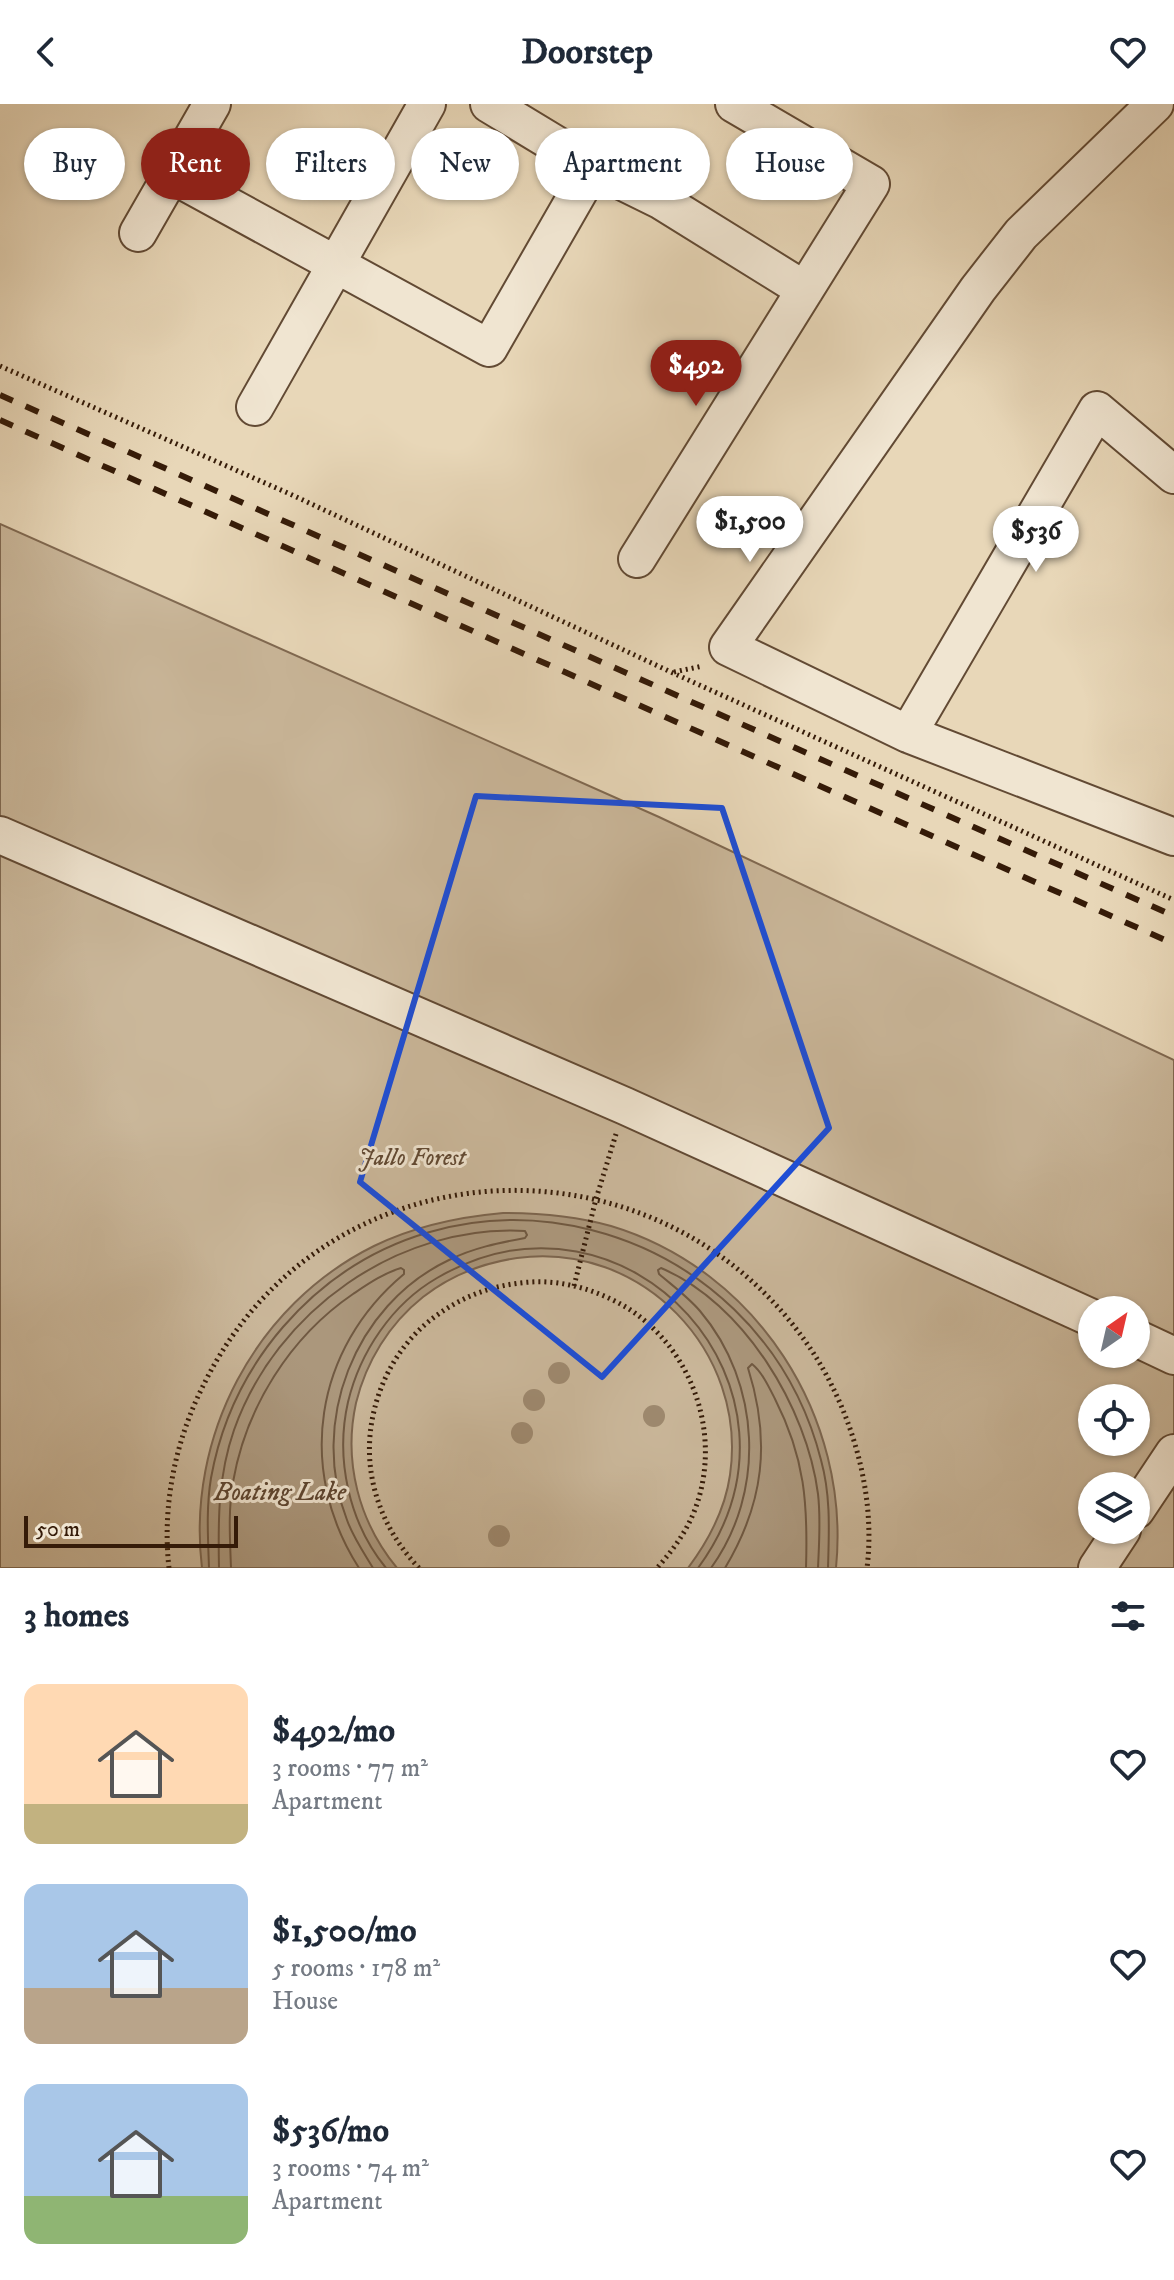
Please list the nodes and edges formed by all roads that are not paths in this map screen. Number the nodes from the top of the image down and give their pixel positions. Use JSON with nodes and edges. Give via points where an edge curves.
{"nodes":[{"id":1,"x":212,"y":104,"type":"edge"},
{"id":2,"x":427,"y":104,"type":"edge"},
{"id":3,"x":489,"y":104,"type":"edge"},
{"id":4,"x":734,"y":104,"type":"edge"},
{"id":5,"x":1155,"y":104,"type":"edge"},
{"id":6,"x":198,"y":128,"type":"edge"},
{"id":7,"x":535,"y":132,"type":"edge"},
{"id":8,"x":157,"y":200,"type":"edge"},
{"id":9,"x":218,"y":200,"type":"edge"},
{"id":10,"x":574,"y":200,"type":"edge"},
{"id":11,"x":660,"y":200,"type":"edge"},
{"id":12,"x":138,"y":233,"type":"dead end"},
{"id":13,"x":335,"y":263,"type":"junction"},
{"id":14,"x":805,"y":290,"type":"junction"},
{"id":15,"x":255,"y":407,"type":"dead end"},
{"id":16,"x":1174,"y":475,"type":"edge"},
{"id":17,"x":637,"y":559,"type":"dead end"},
{"id":18,"x":908,"y":734,"type":"junction"},
{"id":19,"x":0,"y":835,"type":"edge"},
{"id":20,"x":1174,"y":837,"type":"edge"},
{"id":21,"x":1078,"y":1312,"type":"edge"},
{"id":22,"x":1150,"y":1345,"type":"edge"},
{"id":23,"x":1174,"y":1356,"type":"edge"},
{"id":24,"x":1174,"y":1453,"type":"edge"},
{"id":25,"x":1150,"y":1489,"type":"edge"},
{"id":26,"x":1113,"y":1544,"type":"edge"},
{"id":27,"x":1097,"y":1568,"type":"edge"}],
"edges":[{"from":1,"to":6,"type":"street"},
{"from":2,"to":13,"type":"street"},
{"from":3,"to":7,"type":"street"},
{"from":4,"to":14,"type":"street","via":[[871,184]]},
{"from":5,"to":18,"type":"street","via":[[1021,234],[728,647]]},
{"from":8,"to":12,"type":"street"},
{"from":9,"to":13,"type":"street"},
{"from":10,"to":13,"type":"street","via":[[489,348]]},
{"from":11,"to":14,"type":"street"},
{"from":13,"to":15,"type":"street"},
{"from":14,"to":17,"type":"street"},
{"from":16,"to":18,"type":"street","via":[[1097,410]]},
{"from":18,"to":20,"type":"street"},
{"from":19,"to":21,"type":"street","via":[[625,1106]]},
{"from":22,"to":23,"type":"street"},
{"from":24,"to":25,"type":"street"},
{"from":26,"to":27,"type":"street"}]}
